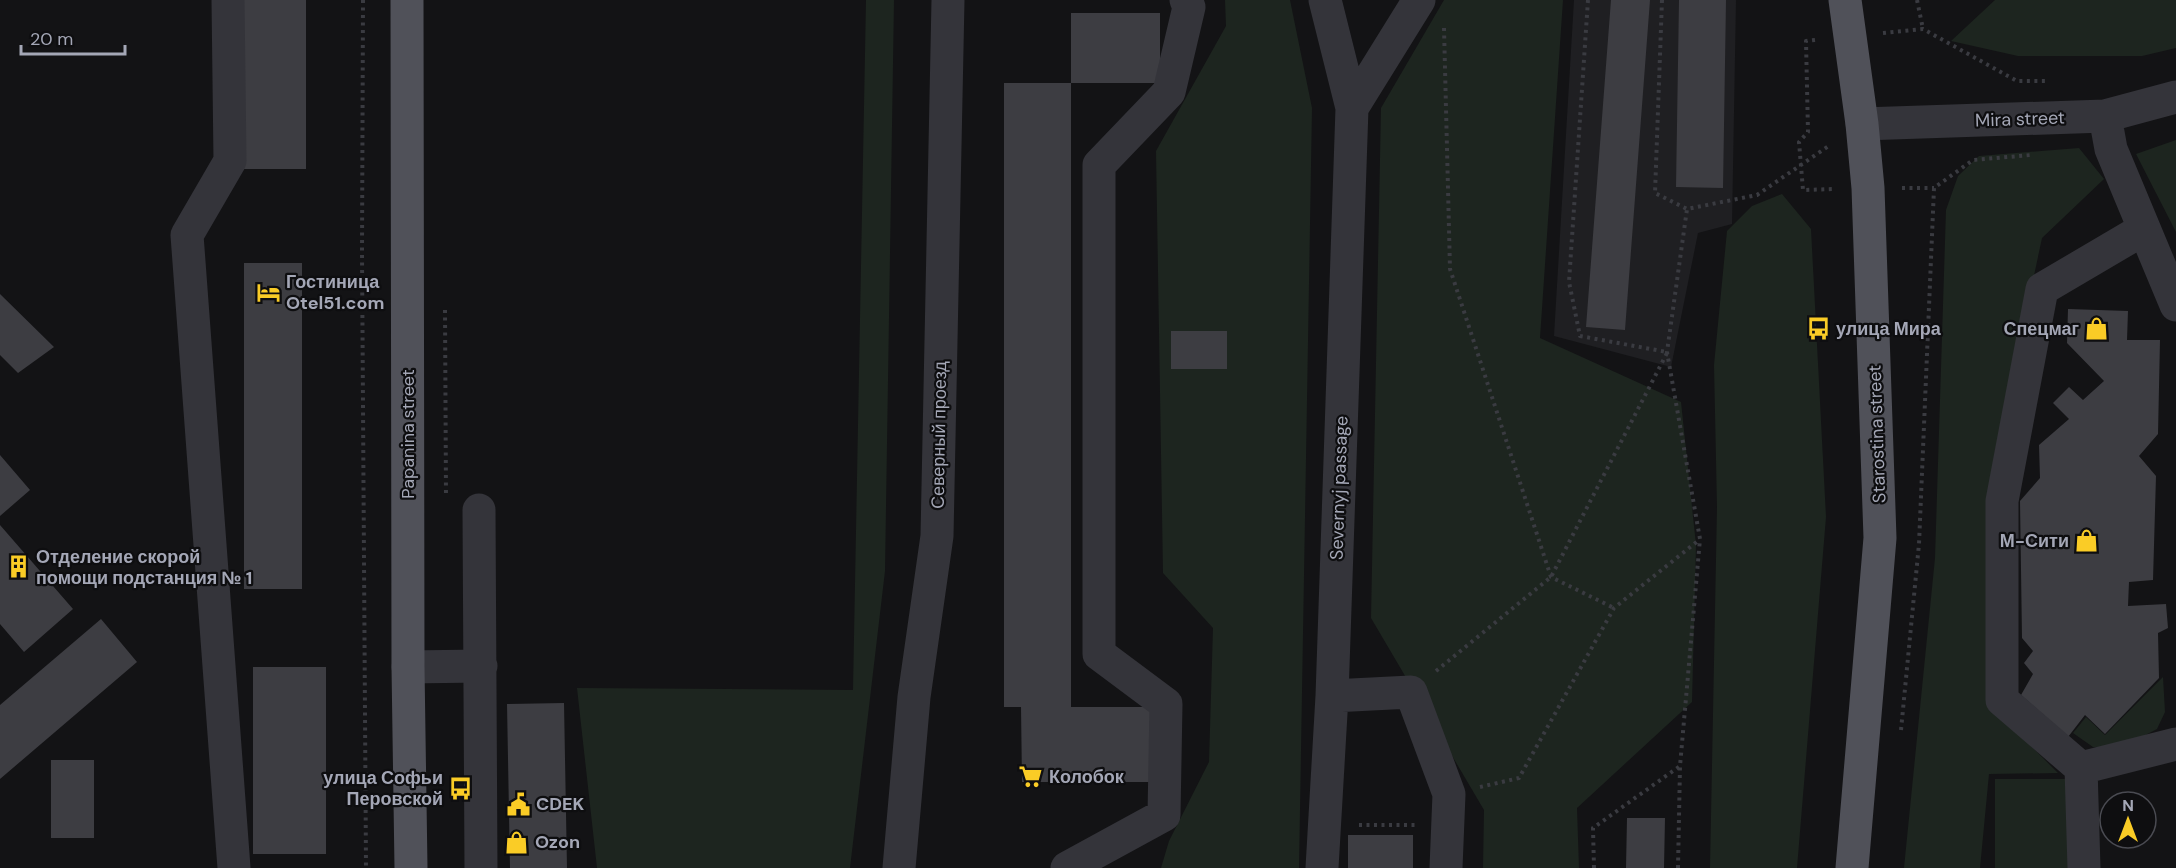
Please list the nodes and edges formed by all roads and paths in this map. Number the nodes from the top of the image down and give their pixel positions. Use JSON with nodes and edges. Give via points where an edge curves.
{"nodes":[{"id":1,"x":228,"y":0,"type":"edge"},
{"id":2,"x":363,"y":0,"type":"edge"},
{"id":3,"x":407,"y":0,"type":"edge"},
{"id":4,"x":948,"y":0,"type":"edge"},
{"id":5,"x":1186,"y":0,"type":"edge"},
{"id":6,"x":1325,"y":0,"type":"edge"},
{"id":7,"x":1419,"y":0,"type":"edge"},
{"id":8,"x":1588,"y":0,"type":"edge"},
{"id":9,"x":1662,"y":0,"type":"edge"},
{"id":10,"x":1845,"y":0,"type":"edge"},
{"id":11,"x":1917,"y":0,"type":"edge"},
{"id":12,"x":1444,"y":23,"type":"dead end"},
{"id":13,"x":2052,"y":81,"type":"dead end"},
{"id":14,"x":2176,"y":97,"type":"edge"},
{"id":15,"x":1352,"y":108,"type":"junction"},
{"id":16,"x":2105,"y":116,"type":"junction"},
{"id":17,"x":1862,"y":124,"type":"junction"},
{"id":18,"x":2036,"y":155,"type":"dead end"},
{"id":19,"x":1687,"y":209,"type":"junction"},
{"id":20,"x":2144,"y":230,"type":"junction"},
{"id":21,"x":2176,"y":305,"type":"edge"},
{"id":22,"x":445,"y":310,"type":"dead end"},
{"id":23,"x":1667,"y":352,"type":"junction"},
{"id":24,"x":446,"y":500,"type":"dead end"},
{"id":25,"x":479,"y":510,"type":"dead end"},
{"id":26,"x":1700,"y":539,"type":"junction"},
{"id":27,"x":1551,"y":578,"type":"junction"},
{"id":28,"x":1614,"y":608,"type":"junction"},
{"id":29,"x":481,"y":666,"type":"junction"},
{"id":30,"x":408,"y":668,"type":"junction"},
{"id":31,"x":1411,"y":692,"type":"junction"},
{"id":32,"x":1332,"y":696,"type":"junction"},
{"id":33,"x":1900,"y":741,"type":"dead end"},
{"id":34,"x":2176,"y":744,"type":"edge"},
{"id":35,"x":1680,"y":766,"type":"junction"},
{"id":36,"x":2081,"y":768,"type":"junction"},
{"id":37,"x":1449,"y":794,"type":"junction"},
{"id":38,"x":1349,"y":825,"type":"dead end"},
{"id":39,"x":234,"y":868,"type":"edge"},
{"id":40,"x":366,"y":868,"type":"edge"},
{"id":41,"x":411,"y":868,"type":"edge"},
{"id":42,"x":482,"y":868,"type":"edge"},
{"id":43,"x":899,"y":868,"type":"edge"},
{"id":44,"x":1067,"y":868,"type":"edge"},
{"id":45,"x":1322,"y":868,"type":"edge"},
{"id":46,"x":1446,"y":868,"type":"edge"},
{"id":47,"x":1594,"y":868,"type":"edge"},
{"id":48,"x":1678,"y":868,"type":"edge"},
{"id":49,"x":1852,"y":868,"type":"edge"},
{"id":50,"x":2084,"y":868,"type":"edge"}],
"edges":[{"from":1,"to":39,"type":"street","via":[[230,161],[187,235]]},
{"from":2,"to":40,"type":"path"},
{"from":3,"to":30,"type":"main road","name":"Papanina street"},
{"from":4,"to":43,"type":"street","name":"Северный проезд","via":[[937,536],[914,698]]},
{"from":5,"to":44,"type":"street","via":[[1189,7],[1169,92],[1099,165],[1099,654],[1166,704],[1164,815]]},
{"from":6,"to":15,"type":"street","name":"Severnyj passage"},
{"from":7,"to":15,"type":"street","name":"Severnyj passage"},
{"from":8,"to":23,"type":"path","via":[[1569,282],[1580,336]]},
{"from":9,"to":19,"type":"path","via":[[1655,193]]},
{"from":10,"to":17,"type":"main road","name":"Starostina street"},
{"from":11,"to":13,"type":"path","via":[[1923,29],[2017,81]]},
{"from":12,"to":27,"type":"path","via":[[1450,269]]},
{"from":14,"to":16,"type":"street","name":"Mira street"},
{"from":15,"to":32,"type":"street","name":"Severnyj passage"},
{"from":16,"to":17,"type":"street","name":"Mira street"},
{"from":16,"to":20,"type":"street","via":[[2111,149]]},
{"from":17,"to":19,"type":"path","via":[[1757,195]]},
{"from":17,"to":49,"type":"main road","name":"Starostina street","via":[[1868,188],[1880,538]]},
{"from":18,"to":33,"type":"path","via":[[1973,160],[1934,188],[1919,544]]},
{"from":19,"to":23,"type":"path"},
{"from":20,"to":21,"type":"street"},
{"from":20,"to":36,"type":"street","via":[[2042,290],[2002,501],[2002,700]]},
{"from":22,"to":24,"type":"path"},
{"from":23,"to":26,"type":"path"},
{"from":23,"to":27,"type":"path"},
{"from":25,"to":29,"type":"street"},
{"from":26,"to":28,"type":"path"},
{"from":26,"to":35,"type":"path"},
{"from":27,"to":28,"type":"path"},
{"from":27,"to":31,"type":"path"},
{"from":28,"to":37,"type":"path","via":[[1519,778]]},
{"from":29,"to":30,"type":"street"},
{"from":29,"to":42,"type":"street"},
{"from":30,"to":41,"type":"main road","name":"Papanina street"},
{"from":31,"to":32,"type":"street"},
{"from":31,"to":37,"type":"street"},
{"from":32,"to":45,"type":"street","name":"Severnyj passage"},
{"from":34,"to":36,"type":"street"},
{"from":35,"to":47,"type":"path","via":[[1593,828]]},
{"from":35,"to":48,"type":"path"},
{"from":36,"to":50,"type":"street"},
{"from":37,"to":38,"type":"path","via":[[1418,825]]},
{"from":37,"to":46,"type":"street"}]}
